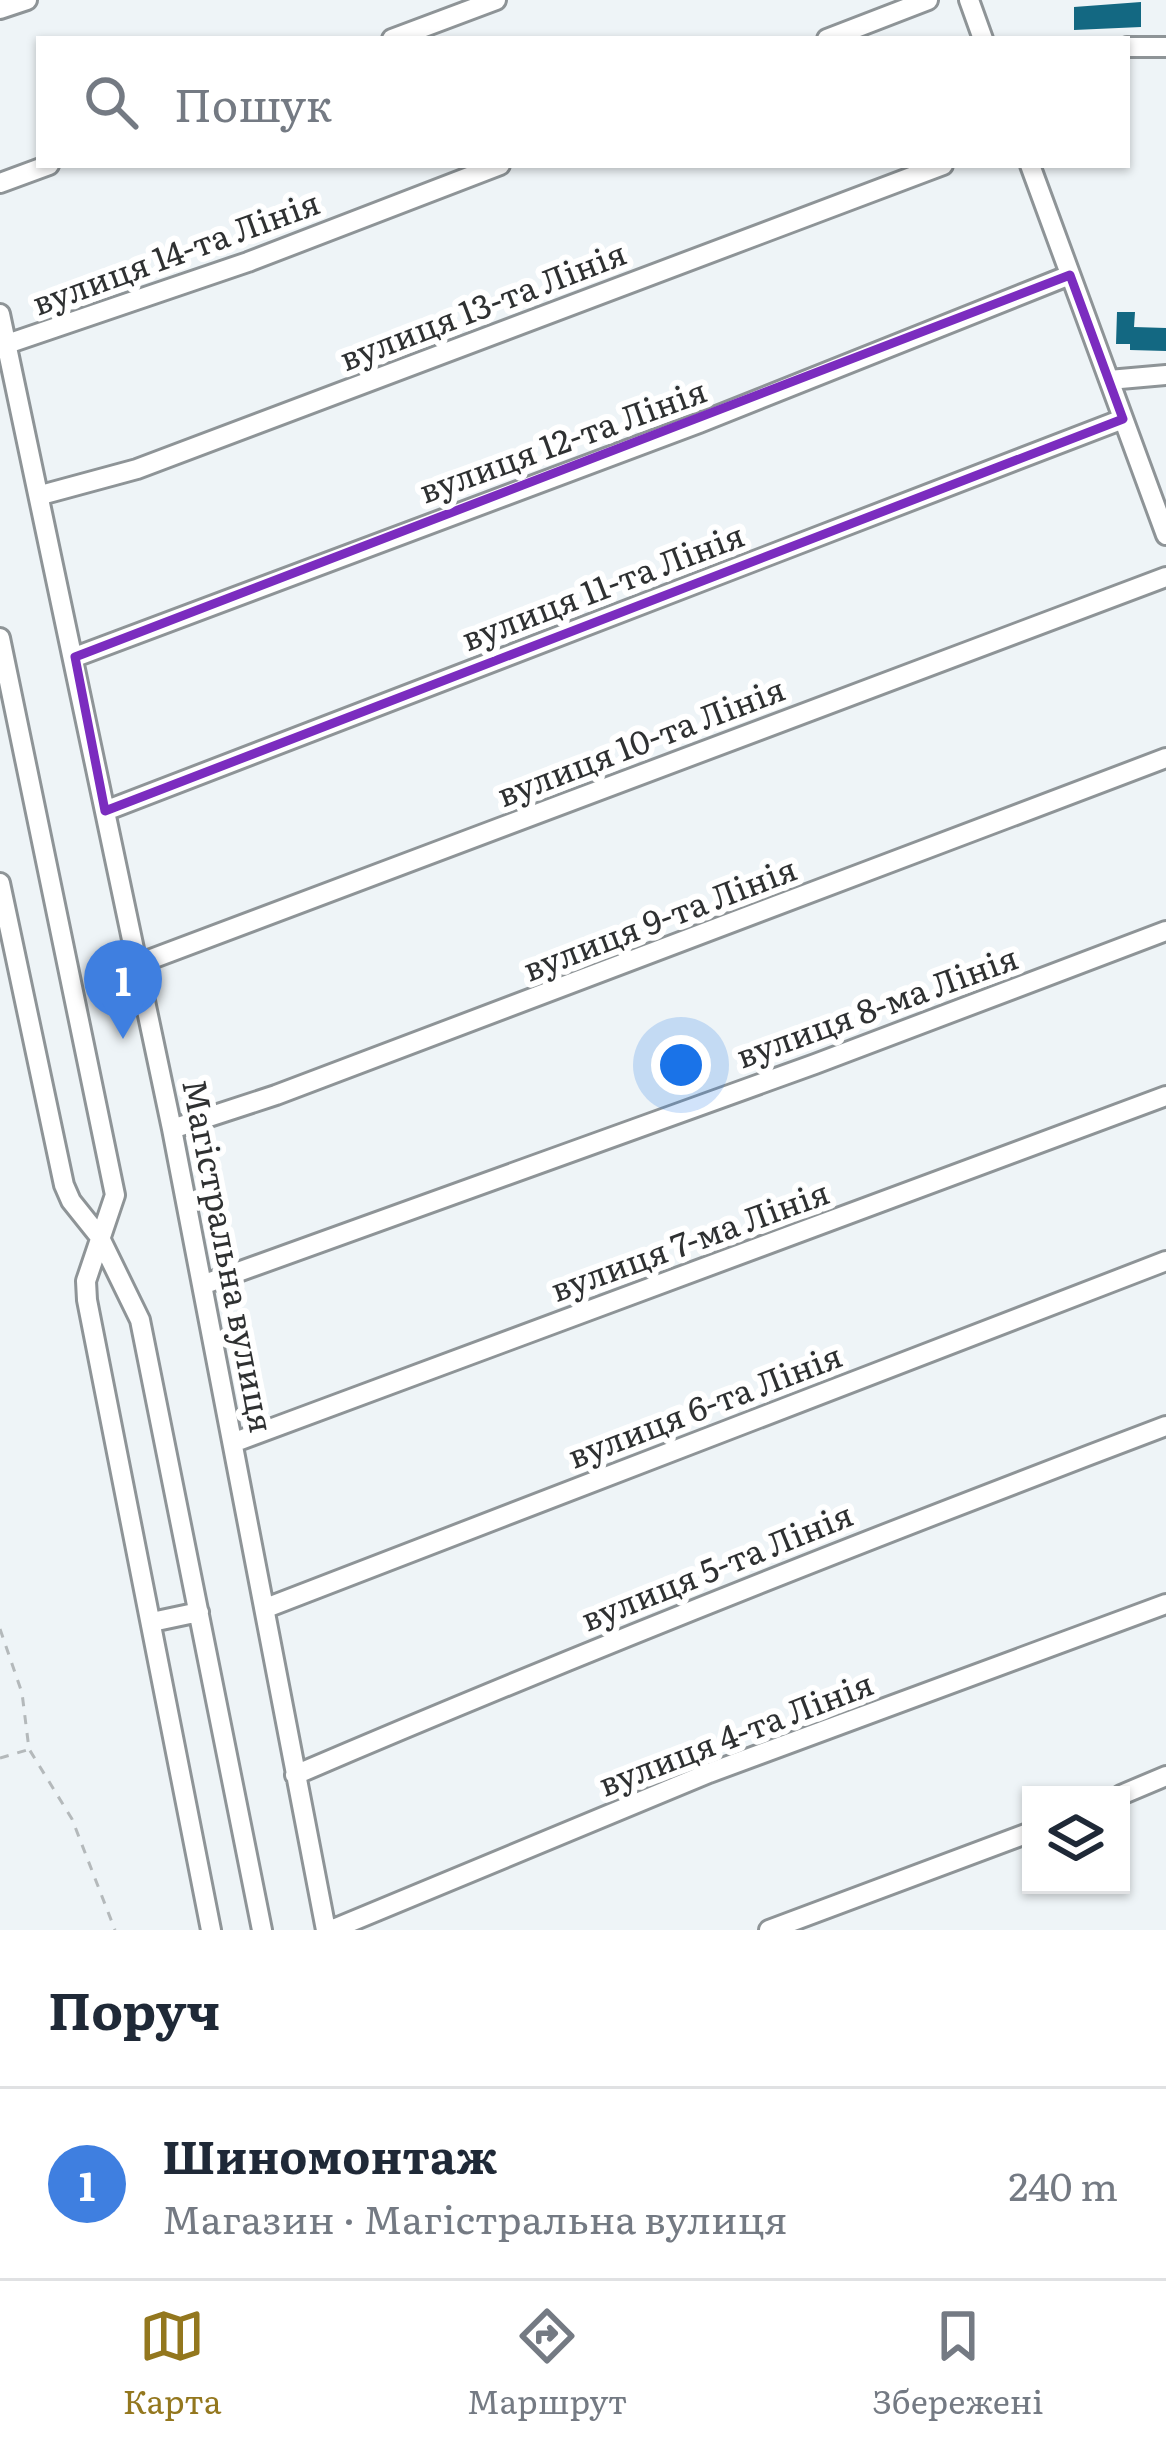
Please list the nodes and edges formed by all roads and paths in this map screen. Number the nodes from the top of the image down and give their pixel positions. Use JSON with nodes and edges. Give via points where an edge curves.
{"nodes":[{"id":1,"x":28,"y":0,"type":"edge"},
{"id":2,"x":496,"y":0,"type":"edge"},
{"id":3,"x":928,"y":0,"type":"edge"},
{"id":4,"x":969,"y":0,"type":"edge"},
{"id":5,"x":0,"y":9,"type":"edge"},
{"id":6,"x":400,"y":36,"type":"edge"},
{"id":7,"x":835,"y":36,"type":"edge"},
{"id":8,"x":982,"y":36,"type":"edge"},
{"id":9,"x":1130,"y":47,"type":"edge"},
{"id":10,"x":1166,"y":47,"type":"edge"},
{"id":11,"x":41,"y":168,"type":"edge"},
{"id":12,"x":492,"y":168,"type":"edge"},
{"id":13,"x":935,"y":168,"type":"edge"},
{"id":14,"x":1031,"y":168,"type":"edge"},
{"id":15,"x":0,"y":183,"type":"edge"},
{"id":16,"x":1070,"y":275,"type":"junction"},
{"id":17,"x":0,"y":314,"type":"edge"},
{"id":18,"x":7,"y":344,"type":"junction"},
{"id":19,"x":6,"y":370,"type":"edge"},
{"id":20,"x":1166,"y":375,"type":"edge"},
{"id":21,"x":1109,"y":380,"type":"junction"},
{"id":22,"x":1124,"y":419,"type":"junction"},
{"id":23,"x":41,"y":495,"type":"junction"},
{"id":24,"x":1166,"y":535,"type":"edge"},
{"id":25,"x":1166,"y":577,"type":"edge"},
{"id":26,"x":0,"y":638,"type":"edge"},
{"id":27,"x":75,"y":657,"type":"junction"},
{"id":28,"x":7,"y":706,"type":"edge"},
{"id":29,"x":1166,"y":758,"type":"edge"},
{"id":30,"x":105,"y":811,"type":"junction"},
{"id":31,"x":0,"y":883,"type":"edge"},
{"id":32,"x":1166,"y":931,"type":"edge"},
{"id":33,"x":137,"y":964,"type":"junction"},
{"id":34,"x":1166,"y":1096,"type":"edge"},
{"id":35,"x":172,"y":1129,"type":"junction"},
{"id":36,"x":99,"y":1236,"type":"junction"},
{"id":37,"x":1166,"y":1261,"type":"edge"},
{"id":38,"x":202,"y":1285,"type":"junction"},
{"id":39,"x":1166,"y":1426,"type":"edge"},
{"id":40,"x":235,"y":1442,"type":"junction"},
{"id":41,"x":1166,"y":1604,"type":"edge"},
{"id":42,"x":266,"y":1609,"type":"junction"},
{"id":43,"x":199,"y":1612,"type":"junction"},
{"id":44,"x":152,"y":1622,"type":"junction"},
{"id":45,"x":0,"y":1629,"type":"edge"},
{"id":46,"x":29,"y":1749,"type":"junction"},
{"id":47,"x":0,"y":1757,"type":"edge"},
{"id":48,"x":295,"y":1775,"type":"junction"},
{"id":49,"x":1166,"y":1776,"type":"edge"},
{"id":50,"x":1130,"y":1791,"type":"edge"},
{"id":51,"x":1022,"y":1835,"type":"edge"},
{"id":52,"x":115,"y":1930,"type":"edge"},
{"id":53,"x":211,"y":1930,"type":"edge"},
{"id":54,"x":262,"y":1930,"type":"edge"},
{"id":55,"x":328,"y":1930,"type":"edge"},
{"id":56,"x":769,"y":1930,"type":"edge"}],
"edges":[{"from":1,"to":5,"type":"street"},
{"from":2,"to":6,"type":"street"},
{"from":3,"to":7,"type":"street"},
{"from":4,"to":8,"type":"street"},
{"from":9,"to":10,"type":"street"},
{"from":11,"to":15,"type":"street"},
{"from":12,"to":18,"type":"street","name":"вулиця 14-та Лінія"},
{"from":13,"to":23,"type":"street","name":"вулиця 13-та Лінія","via":[[137,469]]},
{"from":14,"to":16,"type":"street"},
{"from":16,"to":21,"type":"street"},
{"from":16,"to":27,"type":"street","name":"вулиця 12-та Лінія"},
{"from":17,"to":18,"type":"street","name":"Магістральна вулиця"},
{"from":18,"to":19,"type":"street","name":"Магістральна вулиця"},
{"from":19,"to":23,"type":"street","name":"Магістральна вулиця"},
{"from":20,"to":21,"type":"street"},
{"from":21,"to":22,"type":"street"},
{"from":22,"to":24,"type":"street"},
{"from":22,"to":30,"type":"street","name":"вулиця 11-та Лінія"},
{"from":23,"to":27,"type":"street","name":"Магістральна вулиця"},
{"from":25,"to":33,"type":"street","name":"вулиця 10-та Лінія"},
{"from":26,"to":28,"type":"street"},
{"from":27,"to":30,"type":"street","name":"Магістральна вулиця"},
{"from":28,"to":36,"type":"street","via":[[115,1195]]},
{"from":29,"to":35,"type":"street","name":"вулиця 9-та Лінія"},
{"from":30,"to":33,"type":"street","name":"Магістральна вулиця"},
{"from":31,"to":36,"type":"street","via":[[64,1185]]},
{"from":32,"to":38,"type":"street","name":"вулиця 8-ма Лінія"},
{"from":33,"to":35,"type":"street","name":"Магістральна вулиця"},
{"from":34,"to":40,"type":"street","name":"вулиця 7-ма Лінія"},
{"from":35,"to":38,"type":"street","name":"Магістральна вулиця"},
{"from":36,"to":43,"type":"street","via":[[140,1320]]},
{"from":36,"to":44,"type":"street","via":[[87,1300]]},
{"from":37,"to":42,"type":"street","name":"вулиця 6-та Лінія"},
{"from":38,"to":40,"type":"street","name":"Магістральна вулиця"},
{"from":39,"to":48,"type":"street","name":"вулиця 5-та Лінія","via":[[822,1557]]},
{"from":40,"to":42,"type":"street","name":"Магістральна вулиця"},
{"from":41,"to":55,"type":"street","name":"вулиця 4-та Лінія","via":[[709,1773]]},
{"from":42,"to":48,"type":"street","name":"Магістральна вулиця"},
{"from":43,"to":44,"type":"street"},
{"from":43,"to":54,"type":"street"},
{"from":44,"to":53,"type":"street"},
{"from":45,"to":46,"type":"path","via":[[22,1693]]},
{"from":46,"to":47,"type":"path"},
{"from":46,"to":52,"type":"path","via":[[72,1819]]},
{"from":48,"to":55,"type":"street","name":"Магістральна вулиця"},
{"from":49,"to":50,"type":"street"},
{"from":51,"to":56,"type":"street"}]}
